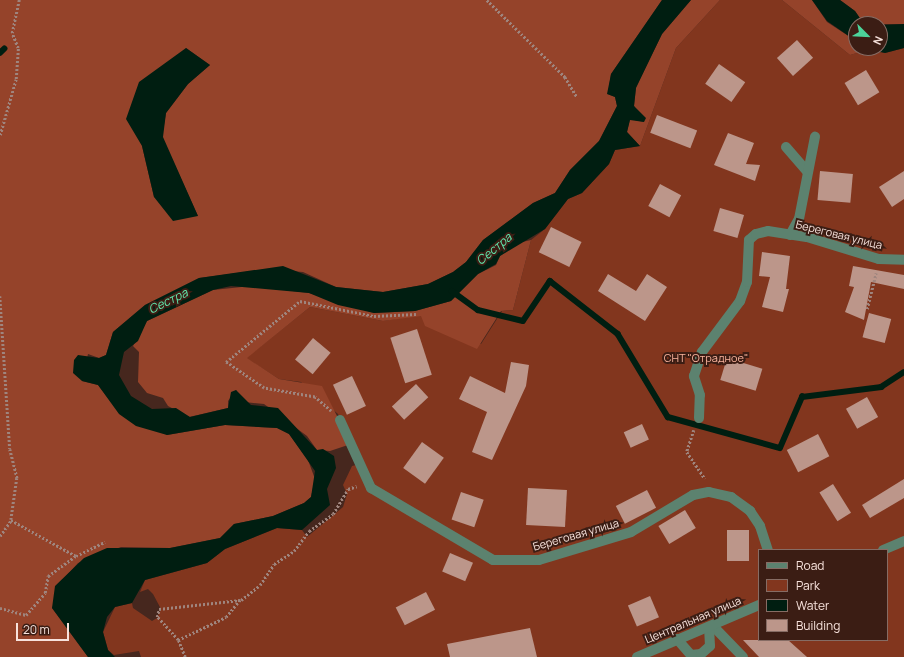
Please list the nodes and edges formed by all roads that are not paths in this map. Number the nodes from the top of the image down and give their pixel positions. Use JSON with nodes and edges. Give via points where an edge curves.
{"nodes":[{"id":1,"x":815,"y":137,"type":"dead end"},
{"id":2,"x":786,"y":147,"type":"dead end"},
{"id":3,"x":808,"y":172,"type":"junction"},
{"id":4,"x":790,"y":235,"type":"junction"},
{"id":5,"x":904,"y":260,"type":"edge"},
{"id":6,"x":699,"y":418,"type":"dead end"},
{"id":7,"x":340,"y":420,"type":"road end"},
{"id":8,"x":904,"y":541,"type":"edge"},
{"id":9,"x":768,"y":549,"type":"edge"},
{"id":10,"x":885,"y":549,"type":"edge"},
{"id":11,"x":758,"y":605,"type":"edge"},
{"id":12,"x":711,"y":626,"type":"junction"},
{"id":13,"x":678,"y":639,"type":"junction"},
{"id":14,"x":637,"y":657,"type":"edge"},
{"id":15,"x":743,"y":657,"type":"edge"}],
"edges":[{"from":1,"to":3,"type":"street"},
{"from":2,"to":3,"type":"street"},
{"from":3,"to":4,"type":"street","via":[[799,219]]},
{"from":4,"to":5,"type":"street","name":"Береговая улица","via":[[879,259]]},
{"from":4,"to":6,"type":"street","name":"Береговая улица","via":[[768,231],[749,240],[747,282],[740,301],[702,352],[694,376],[700,395]]},
{"from":7,"to":9,"type":"street","name":"Береговая улица","via":[[369,483],[476,552],[493,560],[539,560],[631,532],[693,495],[715,492],[731,497],[750,511],[760,526]]},
{"from":8,"to":10,"type":"street"},
{"from":11,"to":12,"type":"street","name":"Центральная улица"},
{"from":12,"to":13,"type":"street","name":"Центральная улица"},
{"from":12,"to":13,"type":"street","via":[[710,646],[701,654],[691,655]]},
{"from":12,"to":15,"type":"street"},
{"from":13,"to":14,"type":"street","name":"Центральная улица"}]}
